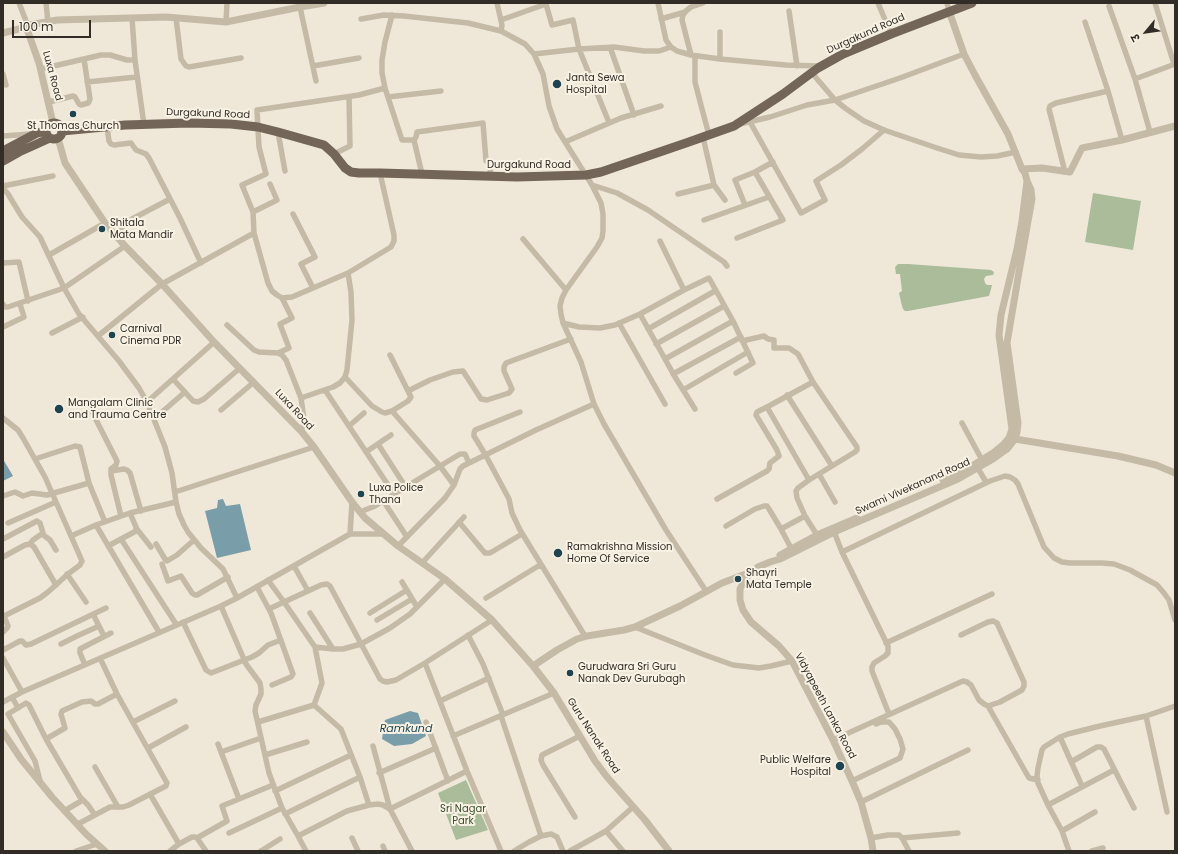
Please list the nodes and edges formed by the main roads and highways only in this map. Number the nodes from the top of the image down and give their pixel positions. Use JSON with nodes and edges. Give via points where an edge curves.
{"nodes":[{"id":1,"x":972,"y":3,"type":"edge"},
{"id":2,"x":948,"y":7,"type":"edge"},
{"id":3,"x":53,"y":123,"type":"road end"},
{"id":4,"x":50,"y":137,"type":"junction"},
{"id":5,"x":3,"y":151,"type":"edge"},
{"id":6,"x":3,"y":161,"type":"edge"}],
"edges":[{"from":1,"to":2,"type":"main road","name":"Durgakund Road"},
{"from":2,"to":4,"type":"main road","name":"Durgakund Road","via":[[843,54],[734,126],[586,175],[517,177],[351,172],[324,145],[258,127],[231,124],[189,123],[107,127]]},
{"from":3,"to":4,"type":"main road","via":[[58,124]]},
{"from":4,"to":5,"type":"main road"},
{"from":4,"to":6,"type":"main road"}]}
